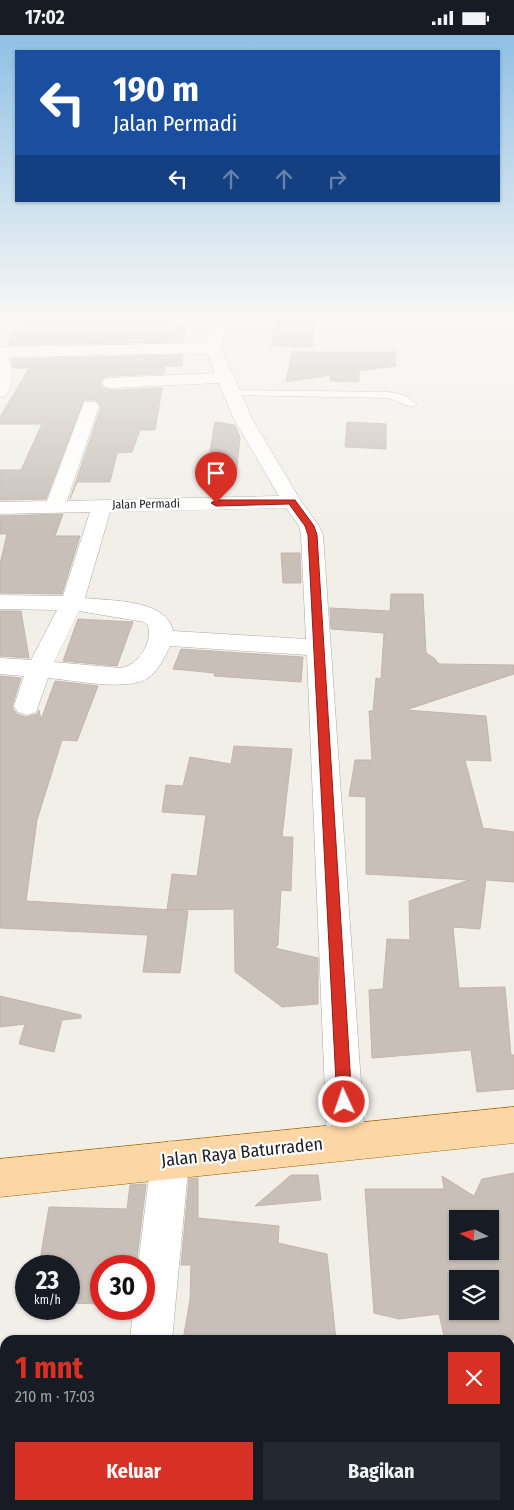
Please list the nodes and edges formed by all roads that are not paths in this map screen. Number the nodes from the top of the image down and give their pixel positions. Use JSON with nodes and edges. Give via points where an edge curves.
{"nodes":[{"id":1,"x":230,"y":389,"type":"edge"},
{"id":2,"x":279,"y":389,"type":"edge"},
{"id":3,"x":411,"y":404,"type":"dead end"},
{"id":4,"x":90,"y":405,"type":"dead end"},
{"id":5,"x":292,"y":502,"type":"junction"},
{"id":6,"x":102,"y":505,"type":"junction"},
{"id":7,"x":55,"y":507,"type":"junction"},
{"id":8,"x":0,"y":508,"type":"edge"},
{"id":9,"x":0,"y":602,"type":"edge"},
{"id":10,"x":72,"y":603,"type":"junction"},
{"id":11,"x":162,"y":637,"type":"junction"},
{"id":12,"x":319,"y":648,"type":"junction"},
{"id":13,"x":0,"y":666,"type":"edge"},
{"id":14,"x":39,"y":668,"type":"junction"},
{"id":15,"x":28,"y":706,"type":"dead end"},
{"id":16,"x":514,"y":1125,"type":"edge"},
{"id":17,"x":346,"y":1141,"type":"junction"},
{"id":18,"x":170,"y":1160,"type":"junction"},
{"id":19,"x":0,"y":1178,"type":"edge"},
{"id":20,"x":152,"y":1335,"type":"edge"}],
"edges":[{"from":1,"to":5,"type":"street","via":[[243,419]]},
{"from":2,"to":3,"type":"lane","via":[[389,395]]},
{"from":4,"to":7,"type":"street"},
{"from":5,"to":6,"type":"street","name":"Jalan Permadi"},
{"from":5,"to":12,"type":"street","via":[[312,535]]},
{"from":6,"to":7,"type":"street","name":"Jalan Permadi"},
{"from":6,"to":10,"type":"street"},
{"from":7,"to":8,"type":"street","name":"Jalan Permadi"},
{"from":9,"to":10,"type":"street"},
{"from":10,"to":11,"type":"street","via":[[145,613],[160,624]]},
{"from":10,"to":14,"type":"street"},
{"from":11,"to":12,"type":"street"},
{"from":11,"to":14,"type":"street","via":[[148,663],[136,673],[121,676]]},
{"from":12,"to":17,"type":"street"},
{"from":13,"to":14,"type":"street"},
{"from":14,"to":15,"type":"street"},
{"from":16,"to":17,"type":"main road","name":"Jalan Raya Baturraden"},
{"from":17,"to":18,"type":"main road","name":"Jalan Raya Baturraden"},
{"from":18,"to":19,"type":"main road","name":"Jalan Raya Baturraden"},
{"from":18,"to":20,"type":"street"}]}
